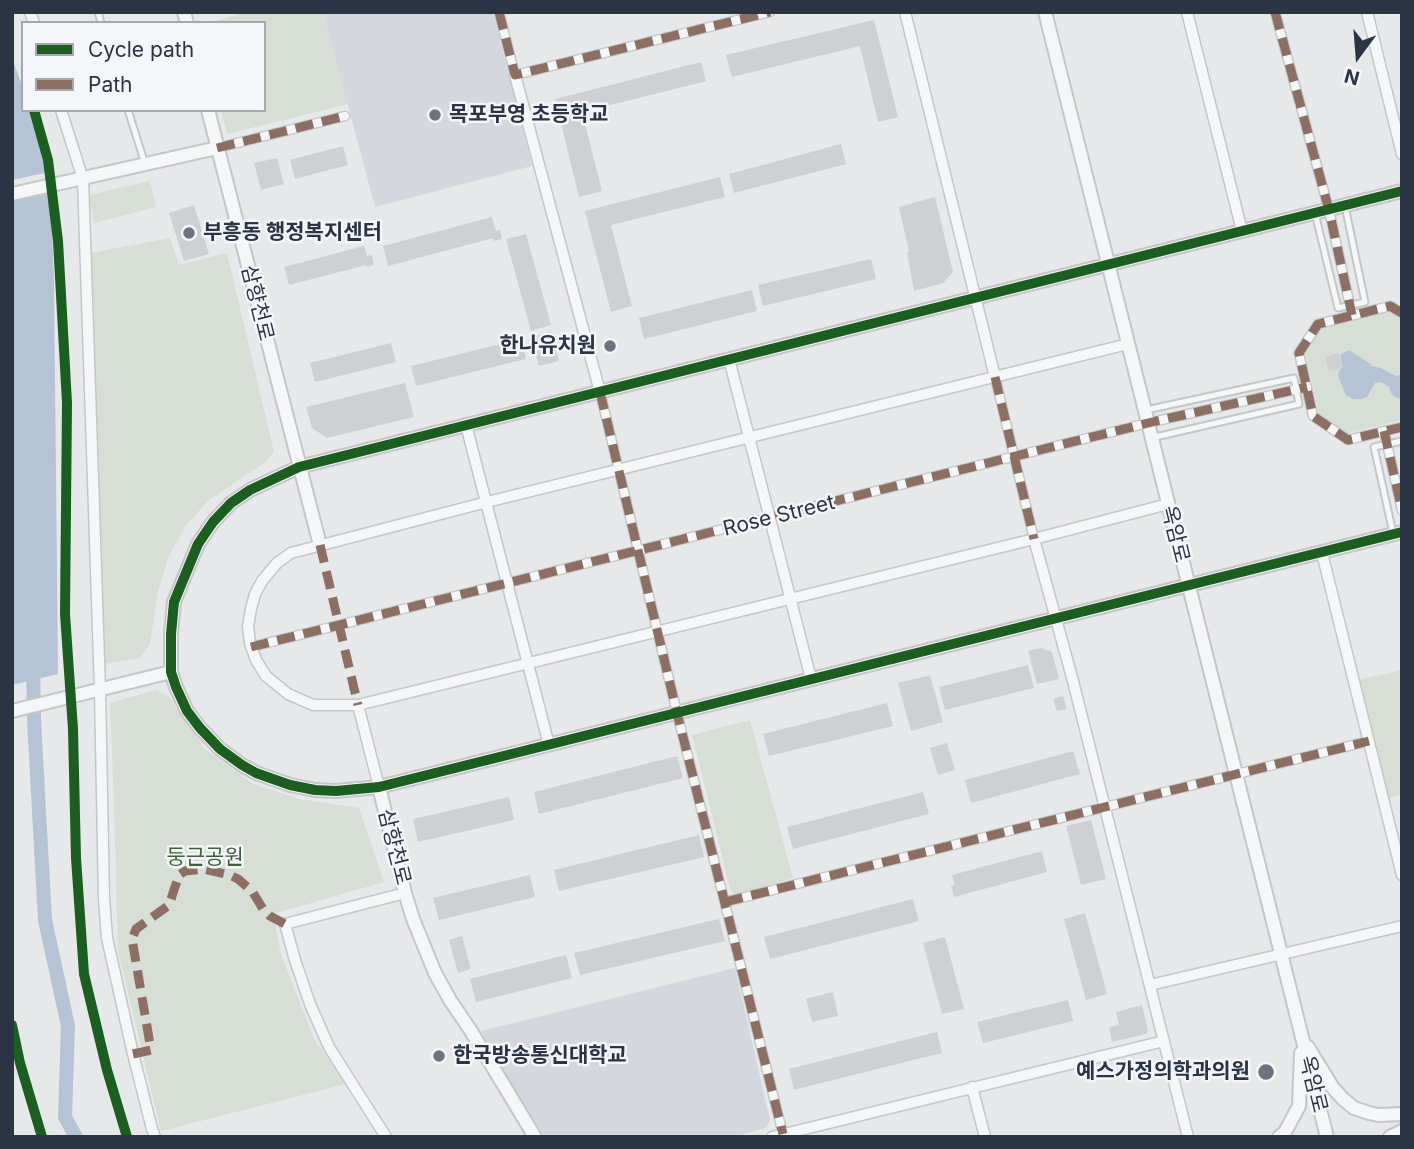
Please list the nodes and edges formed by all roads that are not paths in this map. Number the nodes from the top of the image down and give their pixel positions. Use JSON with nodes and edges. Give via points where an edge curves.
{"nodes":[{"id":1,"x":499,"y":12,"type":"edge"},
{"id":2,"x":770,"y":12,"type":"edge"},
{"id":3,"x":905,"y":12,"type":"edge"},
{"id":4,"x":1045,"y":12,"type":"edge"},
{"id":5,"x":1186,"y":12,"type":"edge"},
{"id":6,"x":1275,"y":12,"type":"edge"},
{"id":7,"x":1367,"y":12,"type":"edge"},
{"id":8,"x":515,"y":75,"type":"junction"},
{"id":9,"x":62,"y":112,"type":"edge"},
{"id":10,"x":129,"y":112,"type":"edge"},
{"id":11,"x":208,"y":112,"type":"edge"},
{"id":12,"x":345,"y":116,"type":"dead end"},
{"id":13,"x":217,"y":148,"type":"junction"},
{"id":14,"x":1402,"y":154,"type":"edge"},
{"id":15,"x":145,"y":164,"type":"junction"},
{"id":16,"x":79,"y":180,"type":"junction"},
{"id":17,"x":1402,"y":191,"type":"edge"},
{"id":18,"x":12,"y":194,"type":"edge"},
{"id":19,"x":1345,"y":206,"type":"junction"},
{"id":20,"x":1329,"y":210,"type":"junction"},
{"id":21,"x":1315,"y":213,"type":"junction"},
{"id":22,"x":1242,"y":232,"type":"junction"},
{"id":23,"x":1108,"y":265,"type":"junction"},
{"id":24,"x":975,"y":298,"type":"junction"},
{"id":25,"x":1350,"y":306,"type":"junction"},
{"id":26,"x":1402,"y":313,"type":"edge"},
{"id":27,"x":1352,"y":315,"type":"junction"},
{"id":28,"x":1128,"y":344,"type":"junction"},
{"id":29,"x":729,"y":359,"type":"junction"},
{"id":30,"x":995,"y":377,"type":"junction"},
{"id":31,"x":1307,"y":387,"type":"junction"},
{"id":32,"x":1296,"y":389,"type":"junction"},
{"id":33,"x":600,"y":392,"type":"junction"},
{"id":34,"x":1146,"y":417,"type":"junction"},
{"id":35,"x":466,"y":425,"type":"junction"},
{"id":36,"x":1402,"y":427,"type":"edge"},
{"id":37,"x":1384,"y":431,"type":"junction"},
{"id":38,"x":750,"y":437,"type":"junction"},
{"id":39,"x":1152,"y":438,"type":"junction"},
{"id":40,"x":1402,"y":442,"type":"edge"},
{"id":41,"x":1387,"y":444,"type":"junction"},
{"id":42,"x":1014,"y":457,"type":"junction"},
{"id":43,"x":299,"y":467,"type":"junction"},
{"id":44,"x":618,"y":469,"type":"junction"},
{"id":45,"x":487,"y":502,"type":"junction"},
{"id":46,"x":1168,"y":504,"type":"junction"},
{"id":47,"x":1402,"y":510,"type":"edge"},
{"id":48,"x":770,"y":518,"type":"junction"},
{"id":49,"x":1397,"y":533,"type":"edge"},
{"id":50,"x":1034,"y":539,"type":"junction"},
{"id":51,"x":320,"y":545,"type":"junction"},
{"id":52,"x":638,"y":551,"type":"junction"},
{"id":53,"x":1322,"y":553,"type":"junction"},
{"id":54,"x":508,"y":583,"type":"junction"},
{"id":55,"x":1188,"y":585,"type":"junction"},
{"id":56,"x":790,"y":598,"type":"junction"},
{"id":57,"x":1056,"y":618,"type":"junction"},
{"id":58,"x":657,"y":631,"type":"junction"},
{"id":59,"x":251,"y":647,"type":"junction"},
{"id":60,"x":528,"y":663,"type":"junction"},
{"id":61,"x":171,"y":672,"type":"junction"},
{"id":62,"x":811,"y":680,"type":"junction"},
{"id":63,"x":95,"y":691,"type":"junction"},
{"id":64,"x":358,"y":705,"type":"junction"},
{"id":65,"x":12,"y":711,"type":"edge"},
{"id":66,"x":677,"y":713,"type":"junction"},
{"id":67,"x":1369,"y":741,"type":"junction"},
{"id":68,"x":549,"y":745,"type":"junction"},
{"id":69,"x":1236,"y":774,"type":"junction"},
{"id":70,"x":379,"y":788,"type":"junction"},
{"id":71,"x":1105,"y":807,"type":"junction"},
{"id":72,"x":1402,"y":875,"type":"edge"},
{"id":73,"x":405,"y":893,"type":"junction"},
{"id":74,"x":725,"y":902,"type":"junction"},
{"id":75,"x":1402,"y":926,"type":"edge"},
{"id":76,"x":1281,"y":955,"type":"junction"},
{"id":77,"x":1150,"y":985,"type":"junction"},
{"id":78,"x":1301,"y":1035,"type":"junction"},
{"id":79,"x":1164,"y":1041,"type":"junction"},
{"id":80,"x":972,"y":1087,"type":"junction"},
{"id":81,"x":1402,"y":1114,"type":"edge"},
{"id":82,"x":1402,"y":1131,"type":"edge"},
{"id":83,"x":783,"y":1134,"type":"junction"},
{"id":84,"x":155,"y":1137,"type":"edge"},
{"id":85,"x":386,"y":1137,"type":"edge"},
{"id":86,"x":535,"y":1137,"type":"edge"},
{"id":87,"x":772,"y":1137,"type":"edge"},
{"id":88,"x":985,"y":1137,"type":"edge"},
{"id":89,"x":1188,"y":1137,"type":"edge"},
{"id":90,"x":1279,"y":1137,"type":"edge"},
{"id":91,"x":1326,"y":1137,"type":"edge"},
{"id":92,"x":1390,"y":1137,"type":"edge"}],
"edges":[{"from":1,"to":8,"type":"street"},
{"from":2,"to":8,"type":"street"},
{"from":3,"to":24,"type":"street"},
{"from":4,"to":23,"type":"street","name":"옥암로"},
{"from":5,"to":22,"type":"street"},
{"from":6,"to":20,"type":"street"},
{"from":7,"to":14,"type":"street"},
{"from":8,"to":33,"type":"street"},
{"from":9,"to":16,"type":"street"},
{"from":10,"to":15,"type":"lane"},
{"from":11,"to":13,"type":"street","name":"삼향천로"},
{"from":12,"to":13,"type":"street"},
{"from":13,"to":15,"type":"street"},
{"from":13,"to":43,"type":"street","name":"삼향천로"},
{"from":15,"to":16,"type":"street"},
{"from":16,"to":18,"type":"street"},
{"from":16,"to":63,"type":"street"},
{"from":17,"to":19,"type":"street"},
{"from":19,"to":20,"type":"street"},
{"from":19,"to":25,"type":"lane","via":[[1365,302]]},
{"from":20,"to":21,"type":"street"},
{"from":20,"to":25,"type":"street"},
{"from":21,"to":22,"type":"street"},
{"from":21,"to":25,"type":"lane","via":[[1338,308]]},
{"from":22,"to":23,"type":"street"},
{"from":23,"to":24,"type":"street"},
{"from":23,"to":28,"type":"street","name":"옥암로"},
{"from":24,"to":29,"type":"street"},
{"from":24,"to":30,"type":"street"},
{"from":25,"to":27,"type":"street"},
{"from":26,"to":27,"type":"street","via":[[1390,306]]},
{"from":27,"to":31,"type":"street","via":[[1318,324],[1299,353]]},
{"from":28,"to":30,"type":"street"},
{"from":28,"to":34,"type":"street","name":"옥암로"},
{"from":29,"to":33,"type":"street"},
{"from":29,"to":38,"type":"street"},
{"from":30,"to":38,"type":"street"},
{"from":30,"to":42,"type":"street"},
{"from":31,"to":32,"type":"street","name":"Rose Street"},
{"from":31,"to":37,"type":"street","via":[[1314,416],[1348,440]]},
{"from":32,"to":34,"type":"street","name":"Rose Street"},
{"from":32,"to":34,"type":"lane","via":[[1294,378]]},
{"from":32,"to":39,"type":"lane","via":[[1299,404]]},
{"from":33,"to":35,"type":"street"},
{"from":33,"to":44,"type":"street"},
{"from":34,"to":39,"type":"street","name":"옥암로"},
{"from":34,"to":42,"type":"street","name":"Rose Street"},
{"from":35,"to":43,"type":"street"},
{"from":35,"to":45,"type":"street"},
{"from":36,"to":37,"type":"street"},
{"from":37,"to":41,"type":"street"},
{"from":38,"to":44,"type":"street"},
{"from":38,"to":48,"type":"street"},
{"from":39,"to":46,"type":"street","name":"옥암로"},
{"from":40,"to":41,"type":"lane"},
{"from":41,"to":47,"type":"street"},
{"from":41,"to":49,"type":"lane","via":[[1374,447]]},
{"from":42,"to":48,"type":"street","name":"Rose Street"},
{"from":42,"to":50,"type":"street"},
{"from":43,"to":51,"type":"street"},
{"from":43,"to":61,"type":"street","name":"삼향천로","via":[[231,503],[198,544],[174,602]]},
{"from":44,"to":45,"type":"street"},
{"from":44,"to":52,"type":"street"},
{"from":45,"to":51,"type":"street"},
{"from":45,"to":54,"type":"street"},
{"from":46,"to":50,"type":"street"},
{"from":46,"to":55,"type":"street","name":"옥암로"},
{"from":48,"to":52,"type":"street","name":"Rose Street"},
{"from":48,"to":56,"type":"street"},
{"from":49,"to":53,"type":"street"},
{"from":50,"to":56,"type":"street"},
{"from":50,"to":57,"type":"street"},
{"from":51,"to":59,"type":"street","via":[[291,553],[262,581],[248,626]]},
{"from":52,"to":54,"type":"street","name":"Rose Street"},
{"from":52,"to":58,"type":"street"},
{"from":53,"to":55,"type":"street"},
{"from":53,"to":67,"type":"street"},
{"from":54,"to":59,"type":"street","name":"Rose Street"},
{"from":54,"to":60,"type":"street"},
{"from":55,"to":57,"type":"street"},
{"from":55,"to":69,"type":"street","name":"옥암로"},
{"from":56,"to":58,"type":"street"},
{"from":56,"to":62,"type":"street"},
{"from":57,"to":62,"type":"street"},
{"from":57,"to":71,"type":"street"},
{"from":58,"to":60,"type":"street"},
{"from":58,"to":66,"type":"street"},
{"from":59,"to":64,"type":"street","via":[[266,676],[288,694],[313,705]]},
{"from":60,"to":64,"type":"street"},
{"from":60,"to":68,"type":"street"},
{"from":61,"to":63,"type":"street"},
{"from":61,"to":70,"type":"street","name":"삼향천로","via":[[187,711],[200,728],[220,749],[256,773],[315,790]]},
{"from":62,"to":66,"type":"street"},
{"from":63,"to":65,"type":"street"},
{"from":63,"to":84,"type":"street","via":[[107,938]]},
{"from":64,"to":70,"type":"street"},
{"from":66,"to":68,"type":"street"},
{"from":66,"to":74,"type":"street"},
{"from":67,"to":69,"type":"street"},
{"from":67,"to":72,"type":"street"},
{"from":68,"to":70,"type":"street"},
{"from":69,"to":71,"type":"street"},
{"from":69,"to":76,"type":"street","name":"옥암로"},
{"from":70,"to":73,"type":"street","name":"삼향천로"},
{"from":71,"to":74,"type":"street"},
{"from":71,"to":77,"type":"street"},
{"from":73,"to":85,"type":"street","via":[[285,924],[329,1047]]},
{"from":73,"to":86,"type":"street","name":"삼향천로","via":[[435,973]]},
{"from":74,"to":83,"type":"street"},
{"from":75,"to":76,"type":"street"},
{"from":76,"to":77,"type":"street"},
{"from":76,"to":78,"type":"street","name":"옥암로"},
{"from":77,"to":79,"type":"street"},
{"from":78,"to":81,"type":"street","via":[[1333,1088],[1354,1108],[1378,1115]]},
{"from":78,"to":90,"type":"street","via":[[1300,1106]]},
{"from":78,"to":91,"type":"street","name":"옥암로"},
{"from":79,"to":80,"type":"street"},
{"from":79,"to":89,"type":"street"},
{"from":80,"to":83,"type":"street"},
{"from":80,"to":88,"type":"street"},
{"from":82,"to":92,"type":"street"},
{"from":83,"to":87,"type":"street"}]}
